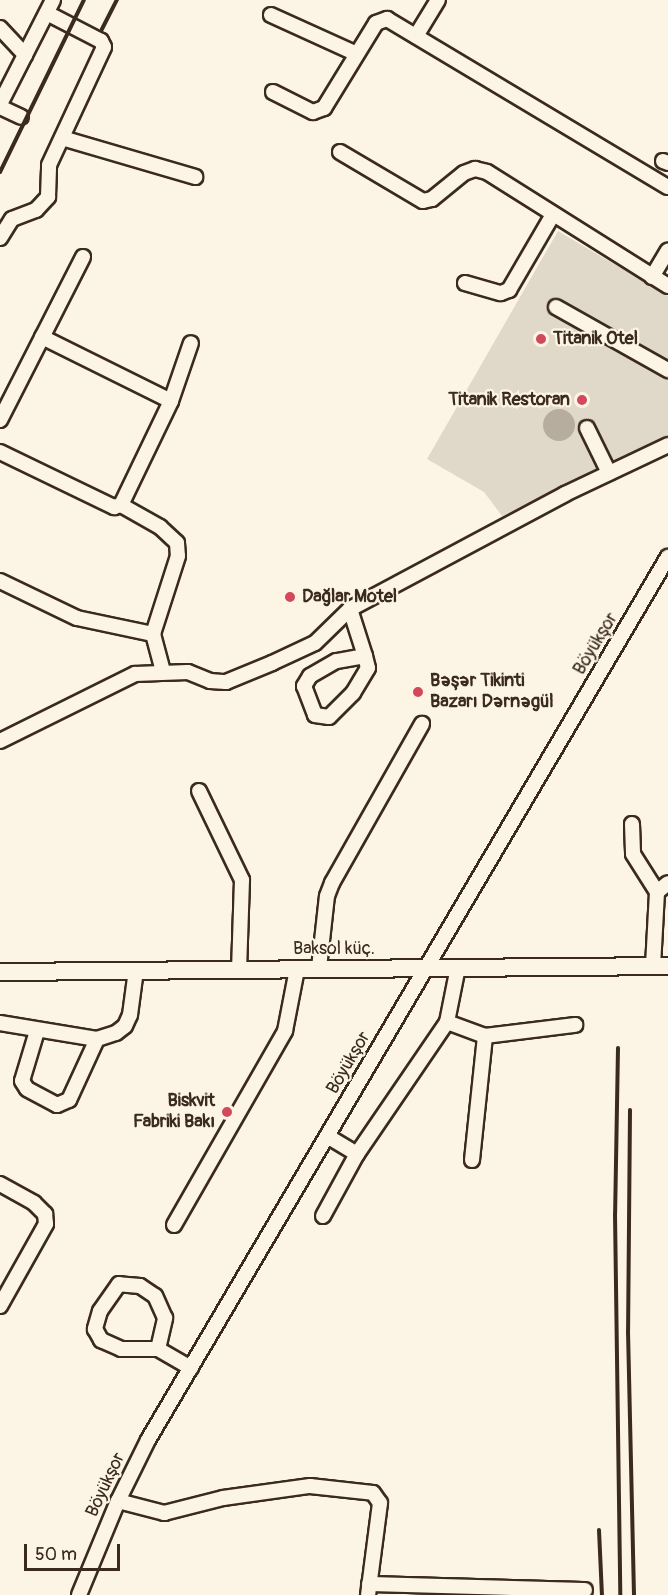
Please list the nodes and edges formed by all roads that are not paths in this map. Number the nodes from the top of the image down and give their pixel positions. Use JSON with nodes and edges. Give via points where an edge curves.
{"nodes":[{"id":1,"x":438,"y":0,"type":"edge"},
{"id":2,"x":51,"y":3,"type":"edge"},
{"id":3,"x":271,"y":15,"type":"dead end"},
{"id":4,"x":0,"y":28,"type":"edge"},
{"id":5,"x":416,"y":36,"type":"junction"},
{"id":6,"x":357,"y":54,"type":"junction"},
{"id":7,"x":25,"y":55,"type":"junction"},
{"id":8,"x":273,"y":92,"type":"dead end"},
{"id":9,"x":0,"y":105,"type":"edge"},
{"id":10,"x":21,"y":117,"type":"dead end"},
{"id":11,"x":62,"y":138,"type":"junction"},
{"id":12,"x":340,"y":152,"type":"dead end"},
{"id":13,"x":195,"y":177,"type":"dead end"},
{"id":14,"x":668,"y":187,"type":"edge"},
{"id":15,"x":552,"y":216,"type":"junction"},
{"id":16,"x":0,"y":238,"type":"edge"},
{"id":17,"x":668,"y":250,"type":"edge"},
{"id":18,"x":83,"y":257,"type":"dead end"},
{"id":19,"x":652,"y":277,"type":"junction"},
{"id":20,"x":465,"y":283,"type":"dead end"},
{"id":21,"x":668,"y":286,"type":"edge"},
{"id":22,"x":556,"y":307,"type":"dead end"},
{"id":23,"x":42,"y":338,"type":"junction"},
{"id":24,"x":191,"y":343,"type":"dead end"},
{"id":25,"x":668,"y":370,"type":"edge"},
{"id":26,"x":171,"y":401,"type":"junction"},
{"id":27,"x":0,"y":420,"type":"edge"},
{"id":28,"x":587,"y":428,"type":"dead end"},
{"id":29,"x":668,"y":445,"type":"edge"},
{"id":30,"x":0,"y":452,"type":"edge"},
{"id":31,"x":609,"y":473,"type":"junction"},
{"id":32,"x":121,"y":505,"type":"junction"},
{"id":33,"x":668,"y":557,"type":"edge"},
{"id":34,"x":0,"y":581,"type":"edge"},
{"id":35,"x":350,"y":609,"type":"junction"},
{"id":36,"x":153,"y":634,"type":"junction"},
{"id":37,"x":365,"y":656,"type":"junction"},
{"id":38,"x":163,"y":671,"type":"junction"},
{"id":39,"x":422,"y":724,"type":"dead end"},
{"id":40,"x":0,"y":741,"type":"edge"},
{"id":41,"x":200,"y":792,"type":"dead end"},
{"id":42,"x":632,"y":824,"type":"dead end"},
{"id":43,"x":668,"y":883,"type":"edge"},
{"id":44,"x":657,"y":892,"type":"junction"},
{"id":45,"x":660,"y":966,"type":"edge"},
{"id":46,"x":458,"y":967,"type":"junction"},
{"id":47,"x":319,"y":968,"type":"junction"},
{"id":48,"x":424,"y":968,"type":"junction"},
{"id":49,"x":239,"y":969,"type":"junction"},
{"id":50,"x":297,"y":969,"type":"junction"},
{"id":51,"x":136,"y":970,"type":"junction"},
{"id":52,"x":0,"y":972,"type":"edge"},
{"id":53,"x":447,"y":1022,"type":"junction"},
{"id":54,"x":0,"y":1023,"type":"edge"},
{"id":55,"x":575,"y":1025,"type":"dead end"},
{"id":56,"x":37,"y":1031,"type":"junction"},
{"id":57,"x":485,"y":1036,"type":"junction"},
{"id":58,"x":97,"y":1039,"type":"junction"},
{"id":59,"x":327,"y":1136,"type":"junction"},
{"id":60,"x":357,"y":1155,"type":"junction"},
{"id":61,"x":472,"y":1160,"type":"dead end"},
{"id":62,"x":0,"y":1184,"type":"edge"},
{"id":63,"x":323,"y":1216,"type":"dead end"},
{"id":64,"x":174,"y":1225,"type":"dead end"},
{"id":65,"x":0,"y":1306,"type":"edge"},
{"id":66,"x":158,"y":1349,"type":"junction"},
{"id":67,"x":191,"y":1368,"type":"junction"},
{"id":68,"x":118,"y":1501,"type":"junction"},
{"id":69,"x":368,"y":1590,"type":"edge"},
{"id":70,"x":585,"y":1590,"type":"dead end"},
{"id":71,"x":79,"y":1595,"type":"edge"}],
"edges":[{"from":1,"to":5,"type":"street"},
{"from":2,"to":7,"type":"street"},
{"from":2,"to":11,"type":"street","via":[[104,47]]},
{"from":3,"to":6,"type":"street"},
{"from":4,"to":7,"type":"street"},
{"from":5,"to":6,"type":"street","via":[[387,19],[380,20]]},
{"from":5,"to":14,"type":"street"},
{"from":6,"to":8,"type":"street","via":[[324,108],[313,112]]},
{"from":7,"to":9,"type":"street"},
{"from":9,"to":10,"type":"street"},
{"from":11,"to":13,"type":"street"},
{"from":11,"to":16,"type":"street","via":[[49,165],[48,197],[36,210],[12,219]]},
{"from":12,"to":15,"type":"street","via":[[423,201],[432,199],[464,173],[475,169],[487,172]]},
{"from":15,"to":19,"type":"street"},
{"from":15,"to":20,"type":"street","via":[[509,290],[501,293]]},
{"from":17,"to":19,"type":"street"},
{"from":18,"to":23,"type":"street"},
{"from":19,"to":21,"type":"street"},
{"from":22,"to":25,"type":"street"},
{"from":23,"to":26,"type":"street"},
{"from":23,"to":27,"type":"street"},
{"from":24,"to":26,"type":"street"},
{"from":26,"to":32,"type":"street"},
{"from":28,"to":31,"type":"street"},
{"from":29,"to":31,"type":"street"},
{"from":30,"to":32,"type":"street","via":[[114,507]]},
{"from":31,"to":35,"type":"street"},
{"from":32,"to":36,"type":"street","via":[[160,527],[177,543],[177,556]]},
{"from":33,"to":48,"type":"street","name":"Böyükşor"},
{"from":34,"to":36,"type":"street","via":[[77,618]]},
{"from":35,"to":37,"type":"street"},
{"from":35,"to":38,"type":"street","via":[[315,643],[226,682],[210,681],[188,672]]},
{"from":36,"to":38,"type":"street"},
{"from":37,"to":37,"type":"street","via":[[336,661],[310,676],[304,686],[315,715],[329,717],[353,693],[368,668]]},
{"from":38,"to":40,"type":"street","via":[[127,678]]},
{"from":39,"to":47,"type":"street","via":[[332,883]]},
{"from":41,"to":49,"type":"street","via":[[242,880]]},
{"from":42,"to":44,"type":"street","via":[[633,854]]},
{"from":43,"to":44,"type":"street"},
{"from":44,"to":45,"type":"street"},
{"from":45,"to":46,"type":"main road","name":"Baksol küç."},
{"from":46,"to":48,"type":"main road","name":"Baksol küç."},
{"from":46,"to":53,"type":"street"},
{"from":47,"to":48,"type":"main road","name":"Baksol küç."},
{"from":47,"to":50,"type":"main road","name":"Baksol küç."},
{"from":48,"to":59,"type":"street","name":"Böyükşor"},
{"from":49,"to":50,"type":"main road","name":"Baksol küç."},
{"from":49,"to":51,"type":"main road","name":"Baksol küç."},
{"from":50,"to":64,"type":"street","via":[[285,1030]]},
{"from":51,"to":52,"type":"main road","name":"Baksol küç."},
{"from":51,"to":58,"type":"street","via":[[125,1026]]},
{"from":53,"to":57,"type":"street"},
{"from":53,"to":60,"type":"street"},
{"from":54,"to":56,"type":"street"},
{"from":55,"to":57,"type":"street"},
{"from":56,"to":58,"type":"street"},
{"from":56,"to":58,"type":"street","via":[[22,1081],[27,1089],[57,1105],[69,1100]]},
{"from":57,"to":61,"type":"street"},
{"from":59,"to":60,"type":"street"},
{"from":59,"to":67,"type":"street","name":"Böyükşor"},
{"from":60,"to":63,"type":"street"},
{"from":62,"to":65,"type":"street","via":[[34,1203],[45,1214],[46,1224]]},
{"from":66,"to":66,"type":"street","via":[[121,1349],[98,1335],[100,1311],[119,1284],[149,1290],[162,1307],[164,1330]]},
{"from":66,"to":67,"type":"street"},
{"from":67,"to":68,"type":"street","name":"Böyükşor"},
{"from":68,"to":69,"type":"street","via":[[164,1513],[223,1498],[310,1486],[368,1491],[379,1497],[380,1503]]},
{"from":68,"to":71,"type":"street","name":"Böyükşor"},
{"from":69,"to":70,"type":"street"}]}
